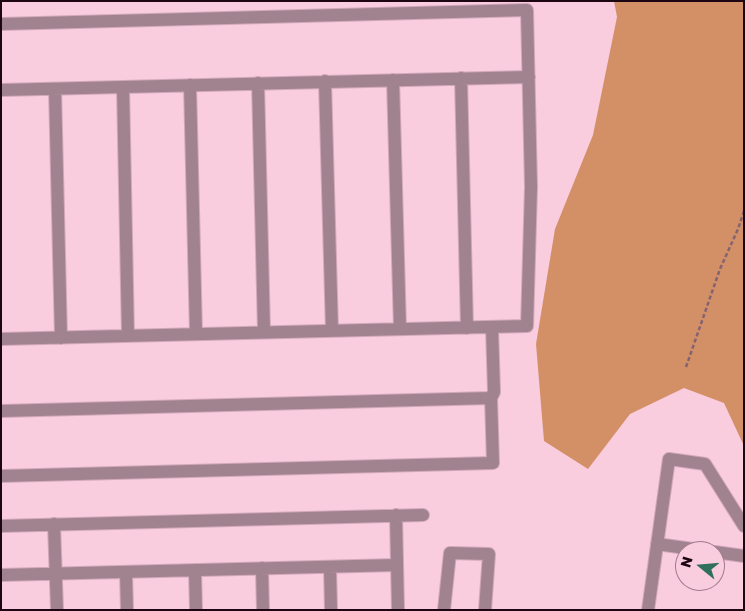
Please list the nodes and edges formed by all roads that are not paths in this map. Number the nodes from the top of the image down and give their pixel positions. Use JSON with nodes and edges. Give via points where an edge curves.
{"nodes":[{"id":1,"x":1,"y":24,"type":"edge"},
{"id":2,"x":529,"y":77,"type":"junction"},
{"id":3,"x":461,"y":78,"type":"junction"},
{"id":4,"x":393,"y":80,"type":"junction"},
{"id":5,"x":325,"y":81,"type":"junction"},
{"id":6,"x":258,"y":83,"type":"junction"},
{"id":7,"x":190,"y":85,"type":"junction"},
{"id":8,"x":122,"y":88,"type":"junction"},
{"id":9,"x":54,"y":89,"type":"junction"},
{"id":10,"x":1,"y":90,"type":"edge"},
{"id":11,"x":492,"y":327,"type":"junction"},
{"id":12,"x":467,"y":328,"type":"junction"},
{"id":13,"x":400,"y":329,"type":"junction"},
{"id":14,"x":332,"y":331,"type":"junction"},
{"id":15,"x":264,"y":332,"type":"junction"},
{"id":16,"x":196,"y":334,"type":"junction"},
{"id":17,"x":128,"y":336,"type":"junction"},
{"id":18,"x":61,"y":338,"type":"junction"},
{"id":19,"x":1,"y":339,"type":"edge"},
{"id":20,"x":491,"y":398,"type":"junction"},
{"id":21,"x":1,"y":410,"type":"edge"},
{"id":22,"x":1,"y":476,"type":"edge"},
{"id":23,"x":396,"y":515,"type":"junction"},
{"id":24,"x":422,"y":515,"type":"dead end"},
{"id":25,"x":54,"y":524,"type":"junction"},
{"id":26,"x":1,"y":526,"type":"edge"},
{"id":27,"x":744,"y":526,"type":"edge"},
{"id":28,"x":657,"y":544,"type":"junction"},
{"id":29,"x":675,"y":547,"type":"edge"},
{"id":30,"x":725,"y":553,"type":"edge"},
{"id":31,"x":744,"y":556,"type":"edge"},
{"id":32,"x":397,"y":565,"type":"junction"},
{"id":33,"x":330,"y":567,"type":"junction"},
{"id":34,"x":262,"y":568,"type":"junction"},
{"id":35,"x":195,"y":570,"type":"junction"},
{"id":36,"x":126,"y":572,"type":"junction"},
{"id":37,"x":56,"y":574,"type":"junction"},
{"id":38,"x":1,"y":575,"type":"edge"},
{"id":39,"x":57,"y":610,"type":"edge"},
{"id":40,"x":127,"y":610,"type":"edge"},
{"id":41,"x":196,"y":610,"type":"edge"},
{"id":42,"x":263,"y":610,"type":"edge"},
{"id":43,"x":331,"y":610,"type":"edge"},
{"id":44,"x":398,"y":610,"type":"edge"},
{"id":45,"x":444,"y":610,"type":"edge"},
{"id":46,"x":485,"y":610,"type":"edge"},
{"id":47,"x":648,"y":610,"type":"edge"}],
"edges":[{"from":1,"to":2,"type":"street","via":[[527,10]]},
{"from":2,"to":3,"type":"street"},
{"from":2,"to":11,"type":"street","via":[[532,187],[527,326]]},
{"from":3,"to":4,"type":"street"},
{"from":3,"to":12,"type":"street"},
{"from":4,"to":5,"type":"street"},
{"from":4,"to":13,"type":"street"},
{"from":5,"to":6,"type":"street"},
{"from":5,"to":14,"type":"street"},
{"from":6,"to":7,"type":"street"},
{"from":6,"to":15,"type":"street"},
{"from":7,"to":8,"type":"street"},
{"from":7,"to":16,"type":"street"},
{"from":8,"to":9,"type":"street"},
{"from":8,"to":17,"type":"street"},
{"from":9,"to":10,"type":"street"},
{"from":9,"to":18,"type":"street"},
{"from":11,"to":12,"type":"street"},
{"from":11,"to":20,"type":"street","via":[[494,392]]},
{"from":12,"to":13,"type":"street"},
{"from":13,"to":14,"type":"street"},
{"from":14,"to":15,"type":"street"},
{"from":15,"to":16,"type":"street"},
{"from":16,"to":17,"type":"street"},
{"from":17,"to":18,"type":"street"},
{"from":18,"to":19,"type":"street"},
{"from":20,"to":21,"type":"street"},
{"from":20,"to":22,"type":"street","via":[[493,463]]},
{"from":23,"to":24,"type":"street"},
{"from":23,"to":25,"type":"street"},
{"from":23,"to":32,"type":"street"},
{"from":25,"to":26,"type":"street"},
{"from":25,"to":37,"type":"street"},
{"from":27,"to":28,"type":"street","via":[[706,464],[669,459]]},
{"from":28,"to":29,"type":"street"},
{"from":28,"to":47,"type":"street"},
{"from":30,"to":31,"type":"street"},
{"from":32,"to":33,"type":"street"},
{"from":32,"to":44,"type":"street"},
{"from":33,"to":34,"type":"street"},
{"from":33,"to":43,"type":"street"},
{"from":34,"to":35,"type":"street"},
{"from":34,"to":42,"type":"street"},
{"from":35,"to":36,"type":"street"},
{"from":35,"to":41,"type":"street"},
{"from":36,"to":37,"type":"street"},
{"from":36,"to":40,"type":"street"},
{"from":37,"to":38,"type":"street"},
{"from":37,"to":39,"type":"street"},
{"from":45,"to":46,"type":"street","via":[[450,552],[489,554]]}]}
